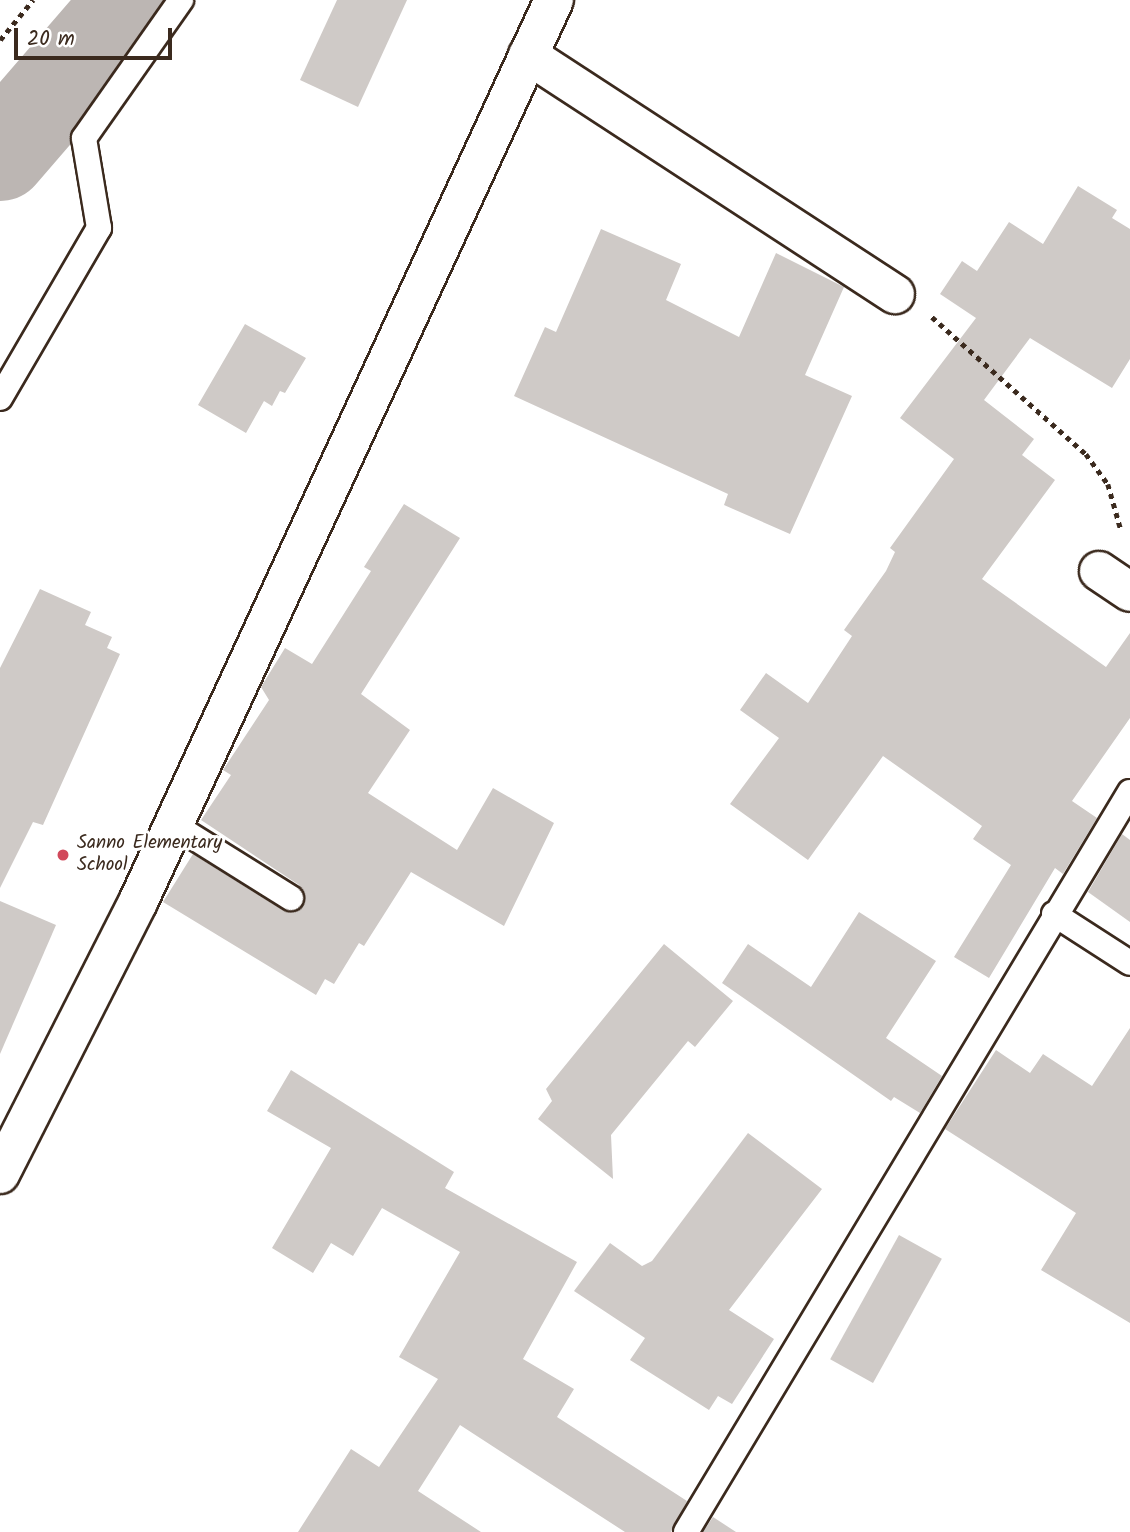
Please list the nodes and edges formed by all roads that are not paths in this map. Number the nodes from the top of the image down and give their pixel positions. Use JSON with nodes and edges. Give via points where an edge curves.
{"nodes":[{"id":1,"x":181,"y":0,"type":"edge"},
{"id":2,"x":554,"y":0,"type":"edge"},
{"id":3,"x":528,"y":55,"type":"junction"},
{"id":4,"x":895,"y":294,"type":"road end"},
{"id":5,"x":0,"y":398,"type":"edge"},
{"id":6,"x":1099,"y":571,"type":"road end"},
{"id":7,"x":1130,"y":592,"type":"edge"},
{"id":8,"x":1130,"y":792,"type":"edge"},
{"id":9,"x":174,"y":825,"type":"junction"},
{"id":10,"x":291,"y":898,"type":"dead end"},
{"id":11,"x":1054,"y":914,"type":"junction"},
{"id":12,"x":1130,"y":963,"type":"edge"},
{"id":13,"x":0,"y":1174,"type":"edge"},
{"id":14,"x":686,"y":1532,"type":"edge"}],
"edges":[{"from":1,"to":5,"type":"lane","via":[[84,138],[99,228]]},
{"from":2,"to":3,"type":"street"},
{"from":3,"to":4,"type":"street"},
{"from":3,"to":9,"type":"street"},
{"from":6,"to":7,"type":"street"},
{"from":8,"to":11,"type":"lane"},
{"from":9,"to":10,"type":"lane"},
{"from":9,"to":13,"type":"street"},
{"from":11,"to":12,"type":"lane"},
{"from":11,"to":14,"type":"lane"}]}
